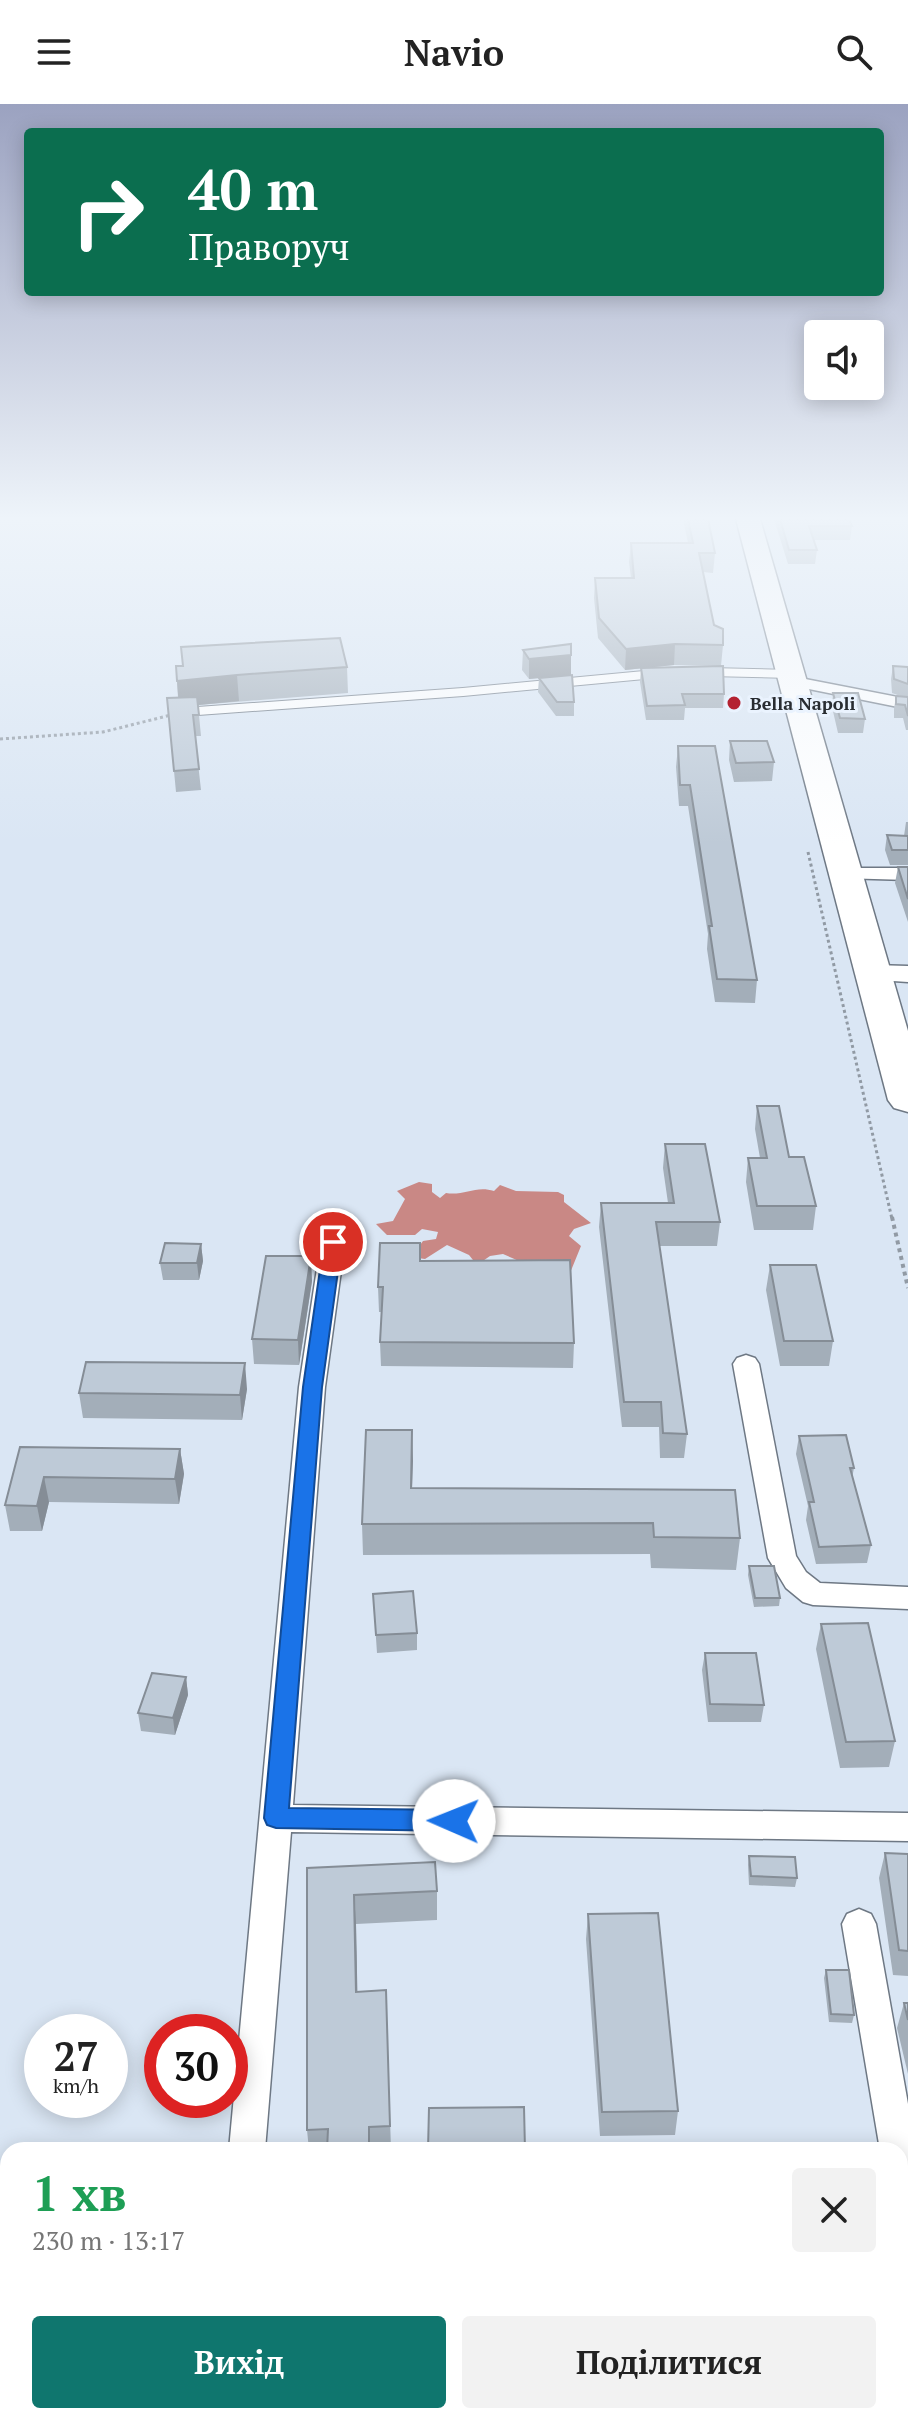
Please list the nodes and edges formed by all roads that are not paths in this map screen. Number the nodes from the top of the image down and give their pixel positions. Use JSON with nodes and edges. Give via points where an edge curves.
{"nodes":[{"id":1,"x":779,"y":627,"type":"edge"},
{"id":2,"x":702,"y":672,"type":"edge"},
{"id":3,"x":661,"y":673,"type":"edge"},
{"id":4,"x":794,"y":678,"type":"junction"},
{"id":5,"x":908,"y":704,"type":"edge"},
{"id":6,"x":184,"y":712,"type":"edge"},
{"id":7,"x":847,"y":874,"type":"junction"},
{"id":8,"x":908,"y":874,"type":"edge"},
{"id":9,"x":891,"y":974,"type":"edge"},
{"id":10,"x":908,"y":1100,"type":"edge"},
{"id":11,"x":333,"y":1242,"type":"dead end"},
{"id":12,"x":746,"y":1364,"type":"dead end"},
{"id":13,"x":908,"y":1598,"type":"edge"},
{"id":14,"x":276,"y":1818,"type":"junction"},
{"id":15,"x":908,"y":1827,"type":"edge"},
{"id":16,"x":859,"y":1924,"type":"dead end"},
{"id":17,"x":248,"y":2142,"type":"edge"},
{"id":18,"x":897,"y":2142,"type":"edge"}],
"edges":[{"from":1,"to":4,"type":"highway"},
{"from":2,"to":4,"type":"lane"},
{"from":3,"to":6,"type":"lane"},
{"from":4,"to":5,"type":"street"},
{"from":4,"to":7,"type":"highway"},
{"from":7,"to":8,"type":"street"},
{"from":7,"to":9,"type":"highway"},
{"from":9,"to":10,"type":"highway"},
{"from":11,"to":14,"type":"street","via":[[312,1387]]},
{"from":12,"to":13,"type":"street","via":[[782,1558],[796,1580],[813,1594]]},
{"from":14,"to":15,"type":"street"},
{"from":14,"to":17,"type":"street"},
{"from":16,"to":18,"type":"street"}]}
